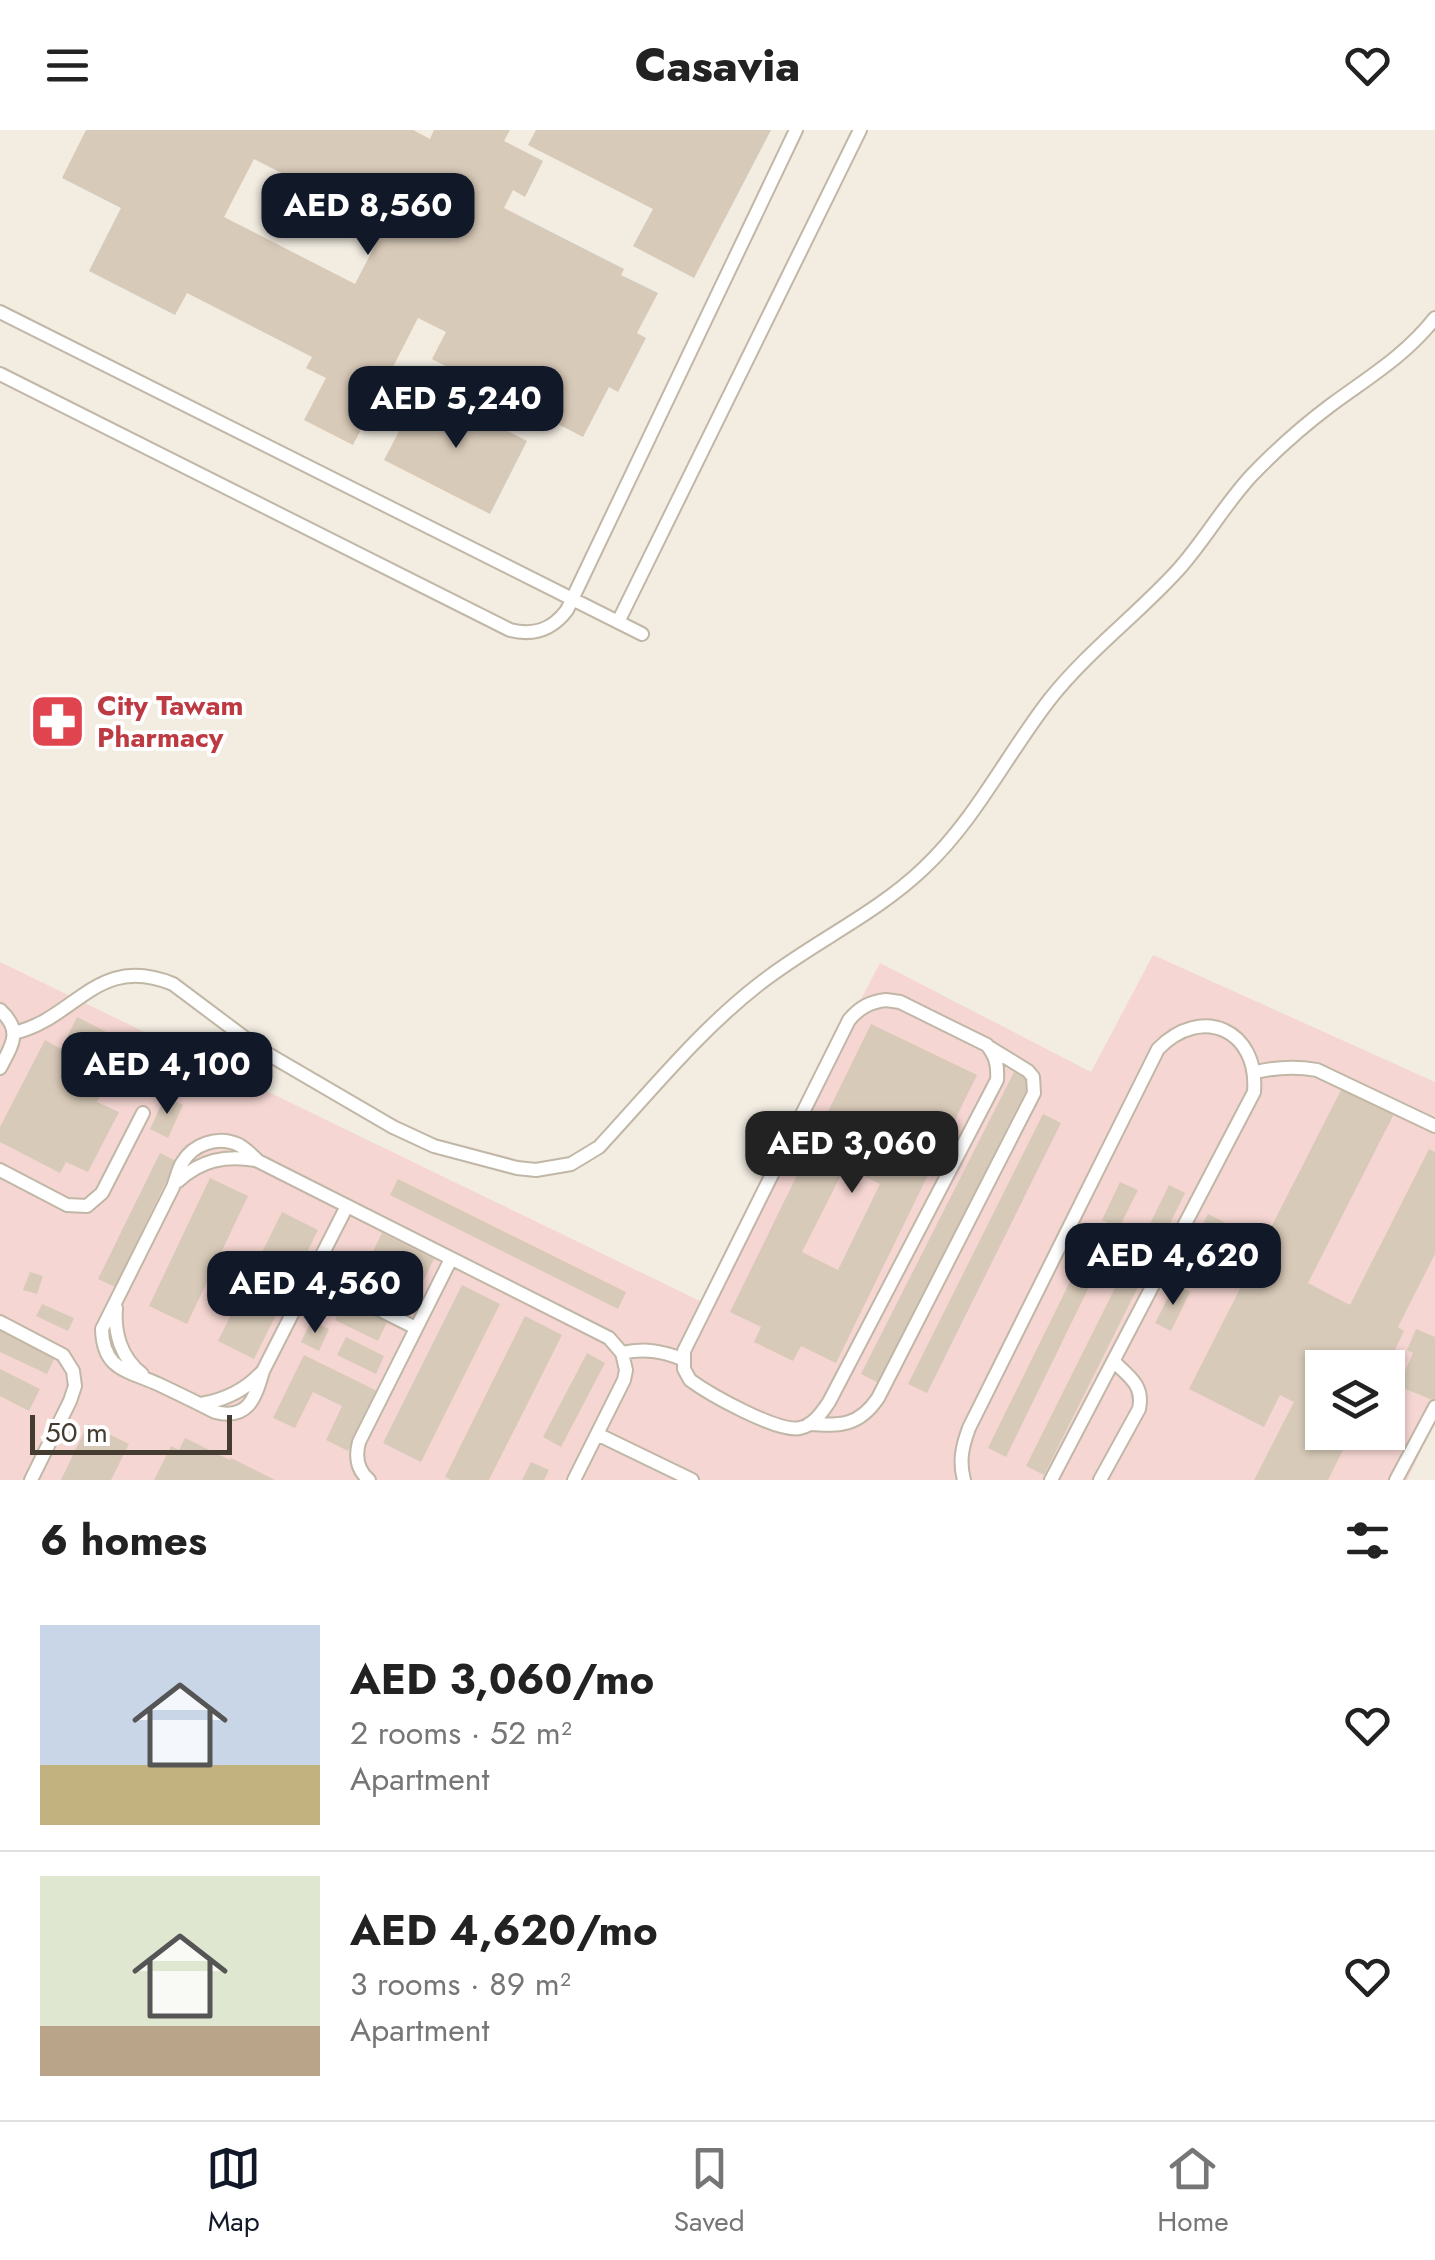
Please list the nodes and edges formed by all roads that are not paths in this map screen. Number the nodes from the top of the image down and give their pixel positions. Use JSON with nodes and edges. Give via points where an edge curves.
{"nodes":[{"id":1,"x":796,"y":130,"type":"edge"},
{"id":2,"x":860,"y":130,"type":"edge"},
{"id":3,"x":0,"y":312,"type":"edge"},
{"id":4,"x":1435,"y":318,"type":"edge"},
{"id":5,"x":0,"y":374,"type":"edge"},
{"id":6,"x":572,"y":599,"type":"junction"},
{"id":7,"x":618,"y":622,"type":"junction"},
{"id":8,"x":642,"y":634,"type":"dead end"},
{"id":9,"x":0,"y":1010,"type":"edge"},
{"id":10,"x":14,"y":1033,"type":"junction"},
{"id":11,"x":987,"y":1046,"type":"junction"},
{"id":12,"x":0,"y":1068,"type":"edge"},
{"id":13,"x":1256,"y":1072,"type":"junction"},
{"id":14,"x":143,"y":1113,"type":"dead end"},
{"id":15,"x":1435,"y":1126,"type":"edge"},
{"id":16,"x":0,"y":1170,"type":"edge"},
{"id":17,"x":347,"y":1206,"type":"junction"},
{"id":18,"x":451,"y":1258,"type":"junction"},
{"id":19,"x":312,"y":1276,"type":"junction"},
{"id":20,"x":0,"y":1322,"type":"edge"},
{"id":21,"x":416,"y":1328,"type":"junction"},
{"id":22,"x":622,"y":1353,"type":"junction"},
{"id":23,"x":682,"y":1359,"type":"junction"},
{"id":24,"x":1114,"y":1362,"type":"junction"},
{"id":25,"x":1435,"y":1407,"type":"edge"},
{"id":26,"x":809,"y":1424,"type":"junction"},
{"id":27,"x":596,"y":1434,"type":"junction"},
{"id":28,"x":31,"y":1480,"type":"edge"},
{"id":29,"x":370,"y":1480,"type":"edge"},
{"id":30,"x":574,"y":1480,"type":"edge"},
{"id":31,"x":692,"y":1480,"type":"edge"},
{"id":32,"x":964,"y":1480,"type":"edge"},
{"id":33,"x":1051,"y":1480,"type":"edge"},
{"id":34,"x":1100,"y":1480,"type":"edge"},
{"id":35,"x":1396,"y":1480,"type":"edge"}],
"edges":[{"from":1,"to":6,"type":"lane"},
{"from":2,"to":7,"type":"lane"},
{"from":3,"to":6,"type":"lane"},
{"from":4,"to":10,"type":"lane","via":[[1394,361],[1304,426],[1251,476],[1176,572],[1050,699],[973,812],[922,870],[726,1012],[586,1156],[536,1170],[434,1146],[260,1050],[159,978],[113,979]]},
{"from":5,"to":6,"type":"lane","via":[[510,630],[548,628]]},
{"from":6,"to":7,"type":"lane"},
{"from":7,"to":8,"type":"lane"},
{"from":9,"to":10,"type":"lane"},
{"from":10,"to":12,"type":"lane"},
{"from":11,"to":23,"type":"lane","via":[[900,1002],[859,1009]]},
{"from":11,"to":26,"type":"lane","via":[[997,1080],[830,1402]]},
{"from":11,"to":26,"type":"lane","via":[[1033,1076],[1034,1093],[870,1410],[843,1425]]},
{"from":13,"to":15,"type":"lane","via":[[1286,1066],[1317,1070]]},
{"from":13,"to":24,"type":"lane","via":[[1245,1111]]},
{"from":13,"to":32,"type":"lane","via":[[1239,1040],[1224,1030],[1188,1028],[1158,1049],[970,1428],[962,1447]]},
{"from":14,"to":16,"type":"lane","via":[[102,1193],[87,1206],[68,1205]]},
{"from":17,"to":18,"type":"lane"},
{"from":17,"to":19,"type":"lane"},
{"from":17,"to":19,"type":"lane","via":[[226,1140],[194,1149],[102,1329],[102,1343],[130,1374],[225,1414],[244,1409]]},
{"from":18,"to":21,"type":"lane"},
{"from":18,"to":22,"type":"lane","via":[[609,1338]]},
{"from":19,"to":21,"type":"lane"},
{"from":20,"to":28,"type":"lane","via":[[63,1355],[73,1371],[75,1386]]},
{"from":21,"to":29,"type":"lane","via":[[359,1442],[360,1469]]},
{"from":22,"to":23,"type":"lane","via":[[652,1350]]},
{"from":22,"to":27,"type":"lane","via":[[624,1380]]},
{"from":23,"to":26,"type":"lane","via":[[690,1380],[769,1423],[797,1429]]},
{"from":24,"to":33,"type":"lane"},
{"from":24,"to":34,"type":"lane","via":[[1141,1399]]},
{"from":25,"to":35,"type":"lane"},
{"from":27,"to":30,"type":"lane"},
{"from":27,"to":31,"type":"lane"}]}
